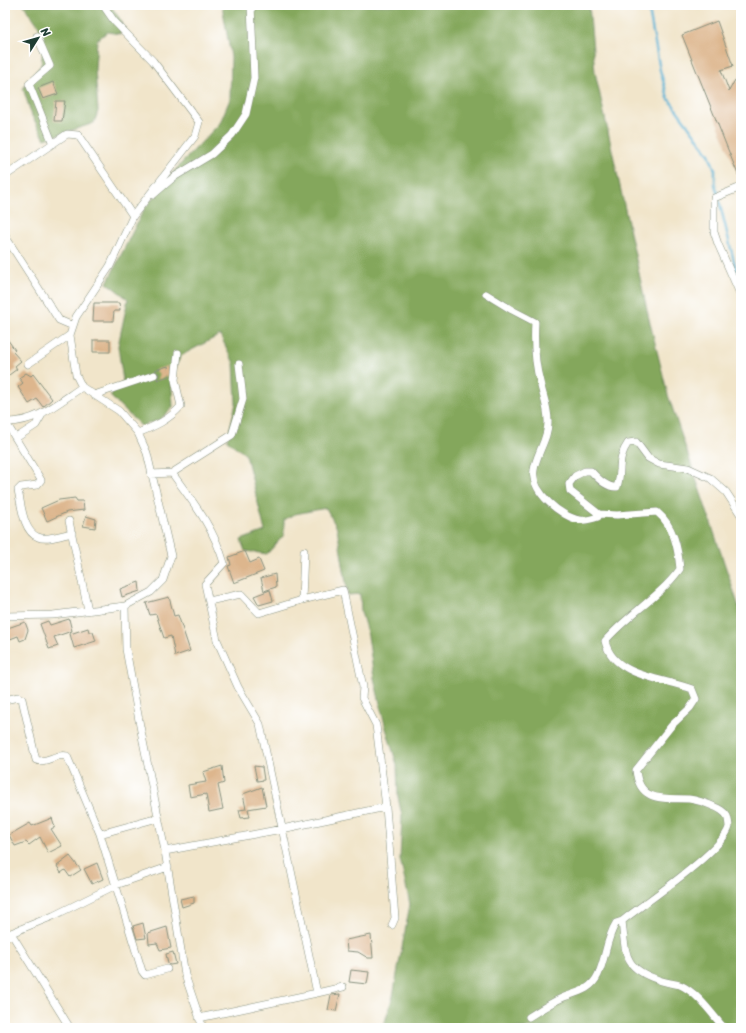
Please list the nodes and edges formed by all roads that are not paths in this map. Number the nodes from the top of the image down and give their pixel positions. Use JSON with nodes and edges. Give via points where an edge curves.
{"nodes":[{"id":1,"x":103,"y":5,"type":"edge"},
{"id":2,"x":251,"y":5,"type":"edge"},
{"id":3,"x":37,"y":36,"type":"dead end"},
{"id":4,"x":53,"y":144,"type":"junction"},
{"id":5,"x":5,"y":176,"type":"edge"},
{"id":6,"x":741,"y":187,"type":"edge"},
{"id":7,"x":141,"y":206,"type":"junction"},
{"id":8,"x":132,"y":216,"type":"junction"},
{"id":9,"x":5,"y":236,"type":"edge"},
{"id":10,"x":486,"y":294,"type":"dead end"},
{"id":11,"x":741,"y":296,"type":"edge"},
{"id":12,"x":73,"y":326,"type":"junction"},
{"id":13,"x":70,"y":335,"type":"junction"},
{"id":14,"x":178,"y":353,"type":"dead end"},
{"id":15,"x":28,"y":364,"type":"dead end"},
{"id":16,"x":239,"y":364,"type":"dead end"},
{"id":17,"x":154,"y":375,"type":"dead end"},
{"id":18,"x":82,"y":386,"type":"junction"},
{"id":19,"x":94,"y":395,"type":"junction"},
{"id":20,"x":43,"y":413,"type":"junction"},
{"id":21,"x":5,"y":421,"type":"edge"},
{"id":22,"x":138,"y":433,"type":"junction"},
{"id":23,"x":16,"y":438,"type":"junction"},
{"id":24,"x":172,"y":473,"type":"junction"},
{"id":25,"x":151,"y":474,"type":"junction"},
{"id":26,"x":599,"y":514,"type":"junction"},
{"id":27,"x":741,"y":515,"type":"edge"},
{"id":28,"x":69,"y":521,"type":"dead end"},
{"id":29,"x":72,"y":533,"type":"junction"},
{"id":30,"x":304,"y":551,"type":"dead end"},
{"id":31,"x":302,"y":600,"type":"junction"},
{"id":32,"x":208,"y":601,"type":"junction"},
{"id":33,"x":125,"y":606,"type":"junction"},
{"id":34,"x":88,"y":610,"type":"junction"},
{"id":35,"x":5,"y":616,"type":"edge"},
{"id":36,"x":5,"y":700,"type":"edge"},
{"id":37,"x":386,"y":806,"type":"junction"},
{"id":38,"x":158,"y":818,"type":"junction"},
{"id":39,"x":282,"y":829,"type":"junction"},
{"id":40,"x":100,"y":834,"type":"junction"},
{"id":41,"x":165,"y":851,"type":"junction"},
{"id":42,"x":168,"y":867,"type":"junction"},
{"id":43,"x":116,"y":885,"type":"junction"},
{"id":44,"x":622,"y":921,"type":"junction"},
{"id":45,"x":392,"y":925,"type":"dead end"},
{"id":46,"x":8,"y":935,"type":"edge"},
{"id":47,"x":167,"y":969,"type":"dead end"},
{"id":48,"x":343,"y":987,"type":"dead end"},
{"id":49,"x":317,"y":993,"type":"junction"},
{"id":50,"x":529,"y":1017,"type":"dead end"},
{"id":51,"x":199,"y":1018,"type":"junction"},
{"id":52,"x":70,"y":1028,"type":"edge"},
{"id":53,"x":203,"y":1028,"type":"edge"},
{"id":54,"x":724,"y":1028,"type":"edge"}],
"edges":[{"from":1,"to":7,"type":"street","via":[[114,21],[153,61],[199,122],[195,136]]},
{"from":2,"to":7,"type":"street","via":[[254,78],[246,114],[232,135],[212,154],[174,177]]},
{"from":3,"to":4,"type":"street","via":[[50,66],[29,84]]},
{"from":4,"to":5,"type":"street"},
{"from":4,"to":8,"type":"street","via":[[67,134],[78,135]]},
{"from":6,"to":11,"type":"street","via":[[714,198],[714,232]]},
{"from":7,"to":8,"type":"street"},
{"from":8,"to":12,"type":"street","via":[[110,266],[76,317]]},
{"from":9,"to":12,"type":"street","via":[[60,320]]},
{"from":10,"to":26,"type":"street","via":[[535,322],[540,382],[549,422],[533,472],[535,484],[563,515],[589,520],[598,517]]},
{"from":12,"to":13,"type":"street"},
{"from":13,"to":15,"type":"street"},
{"from":13,"to":18,"type":"street","via":[[76,375]]},
{"from":14,"to":22,"type":"street","via":[[175,380],[181,406],[163,422]]},
{"from":16,"to":24,"type":"street","via":[[243,399],[232,435]]},
{"from":17,"to":19,"type":"street"},
{"from":18,"to":19,"type":"street"},
{"from":18,"to":20,"type":"street"},
{"from":19,"to":22,"type":"street","via":[[119,411]]},
{"from":20,"to":21,"type":"street","via":[[25,420]]},
{"from":20,"to":23,"type":"street","via":[[36,425]]},
{"from":21,"to":23,"type":"street"},
{"from":22,"to":25,"type":"street","via":[[147,453]]},
{"from":23,"to":29,"type":"street","via":[[40,480],[37,485],[21,487],[18,490],[28,528],[37,537],[45,538]]},
{"from":24,"to":25,"type":"street"},
{"from":24,"to":32,"type":"street","via":[[204,517],[219,546],[224,563],[205,584]]},
{"from":25,"to":33,"type":"street","via":[[171,556],[163,580],[151,592]]},
{"from":26,"to":27,"type":"street","via":[[570,491],[569,484],[575,476],[585,470],[611,487],[617,487],[620,479],[621,453],[628,443],[636,442],[648,458],[659,464],[688,468],[710,478],[726,492]]},
{"from":26,"to":44,"type":"street","via":[[657,512],[664,518],[678,545],[680,570],[647,604],[617,627],[605,641],[614,660],[633,672],[692,689],[696,699],[636,770],[637,781],[643,790],[656,797],[668,800],[688,799],[718,808],[727,816],[729,826],[725,835],[690,870]]},
{"from":28,"to":29,"type":"street"},
{"from":29,"to":34,"type":"street"},
{"from":30,"to":31,"type":"street"},
{"from":31,"to":32,"type":"street","via":[[259,613],[241,594]]},
{"from":31,"to":37,"type":"street","via":[[343,590],[363,687],[362,698],[376,725]]},
{"from":32,"to":39,"type":"street","via":[[217,640],[238,686],[260,724]]},
{"from":33,"to":34,"type":"street"},
{"from":33,"to":38,"type":"street","via":[[126,649]]},
{"from":34,"to":35,"type":"street","via":[[53,615]]},
{"from":36,"to":40,"type":"street","via":[[18,697],[22,699],[36,760],[67,756]]},
{"from":37,"to":39,"type":"street"},
{"from":37,"to":45,"type":"street","via":[[395,918]]},
{"from":38,"to":40,"type":"street"},
{"from":38,"to":41,"type":"street"},
{"from":39,"to":41,"type":"street"},
{"from":39,"to":49,"type":"street"},
{"from":40,"to":43,"type":"street"},
{"from":41,"to":42,"type":"street"},
{"from":42,"to":43,"type":"street"},
{"from":42,"to":51,"type":"street","via":[[185,975]]},
{"from":43,"to":46,"type":"street"},
{"from":43,"to":47,"type":"street","via":[[142,971],[145,975]]},
{"from":44,"to":50,"type":"street","via":[[616,923],[610,933],[599,974],[592,984],[578,994],[564,997]]},
{"from":44,"to":54,"type":"street","via":[[626,956],[631,966],[658,980],[681,986],[696,997]]},
{"from":46,"to":52,"type":"street"},
{"from":48,"to":49,"type":"street"},
{"from":49,"to":51,"type":"street"},
{"from":51,"to":53,"type":"street"}]}
